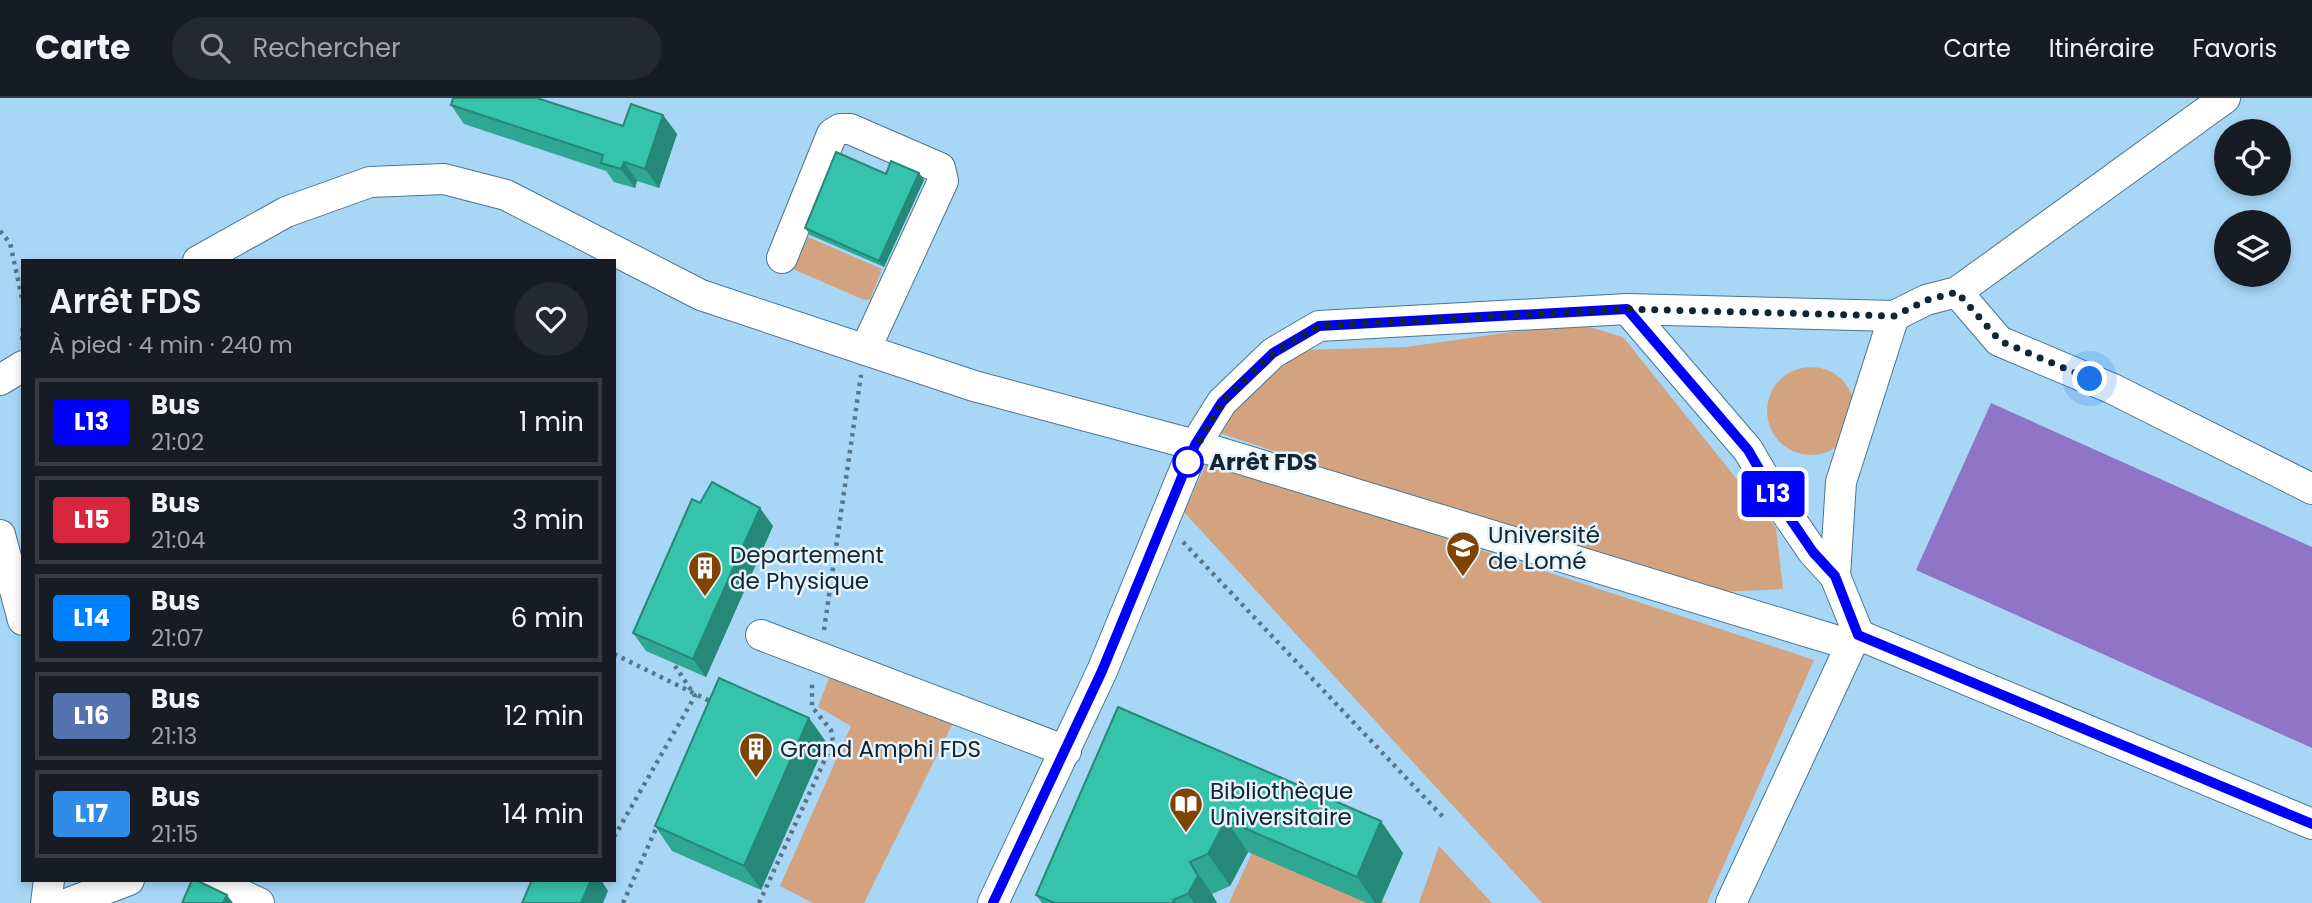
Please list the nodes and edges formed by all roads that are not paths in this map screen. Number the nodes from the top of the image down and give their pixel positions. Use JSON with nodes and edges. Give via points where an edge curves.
{"nodes":[{"id":1,"x":2225,"y":98,"type":"edge"},
{"id":2,"x":782,"y":258,"type":"dead end"},
{"id":3,"x":202,"y":259,"type":"edge"},
{"id":4,"x":1957,"y":292,"type":"junction"},
{"id":5,"x":1627,"y":309,"type":"junction"},
{"id":6,"x":1894,"y":316,"type":"junction"},
{"id":7,"x":865,"y":350,"type":"junction"},
{"id":8,"x":21,"y":367,"type":"edge"},
{"id":9,"x":0,"y":380,"type":"edge"},
{"id":10,"x":1195,"y":445,"type":"junction"},
{"id":11,"x":2312,"y":489,"type":"edge"},
{"id":12,"x":0,"y":535,"type":"edge"},
{"id":13,"x":1835,"y":576,"type":"junction"},
{"id":14,"x":21,"y":613,"type":"edge"},
{"id":15,"x":761,"y":635,"type":"dead end"},
{"id":16,"x":1855,"y":640,"type":"junction"},
{"id":17,"x":1066,"y":751,"type":"junction"},
{"id":18,"x":2312,"y":824,"type":"edge"},
{"id":19,"x":49,"y":882,"type":"edge"},
{"id":20,"x":124,"y":882,"type":"edge"},
{"id":21,"x":213,"y":882,"type":"edge"},
{"id":22,"x":46,"y":903,"type":"edge"},
{"id":23,"x":69,"y":903,"type":"edge"},
{"id":24,"x":259,"y":903,"type":"edge"},
{"id":25,"x":993,"y":903,"type":"edge"},
{"id":26,"x":1731,"y":903,"type":"edge"}],
"edges":[{"from":1,"to":4,"type":"lane"},
{"from":2,"to":7,"type":"lane","via":[[832,134],[840,128],[940,168],[943,181]]},
{"from":3,"to":7,"type":"lane","via":[[286,212],[370,182],[444,179],[506,195],[701,295]]},
{"from":4,"to":6,"type":"lane"},
{"from":4,"to":11,"type":"lane","via":[[2000,341],[2113,389]]},
{"from":5,"to":6,"type":"lane"},
{"from":5,"to":10,"type":"lane","via":[[1319,326],[1273,353],[1256,369],[1222,402]]},
{"from":5,"to":13,"type":"lane","via":[[1748,450],[1813,552]]},
{"from":6,"to":13,"type":"lane","via":[[1841,482]]},
{"from":7,"to":10,"type":"lane","via":[[974,386]]},
{"from":8,"to":9,"type":"lane"},
{"from":10,"to":16,"type":"lane"},
{"from":10,"to":17,"type":"lane"},
{"from":12,"to":14,"type":"lane"},
{"from":13,"to":16,"type":"lane"},
{"from":15,"to":17,"type":"lane"},
{"from":16,"to":18,"type":"lane"},
{"from":16,"to":26,"type":"lane"},
{"from":17,"to":25,"type":"lane"},
{"from":19,"to":22,"type":"lane"},
{"from":20,"to":23,"type":"lane"},
{"from":21,"to":24,"type":"lane"}]}
